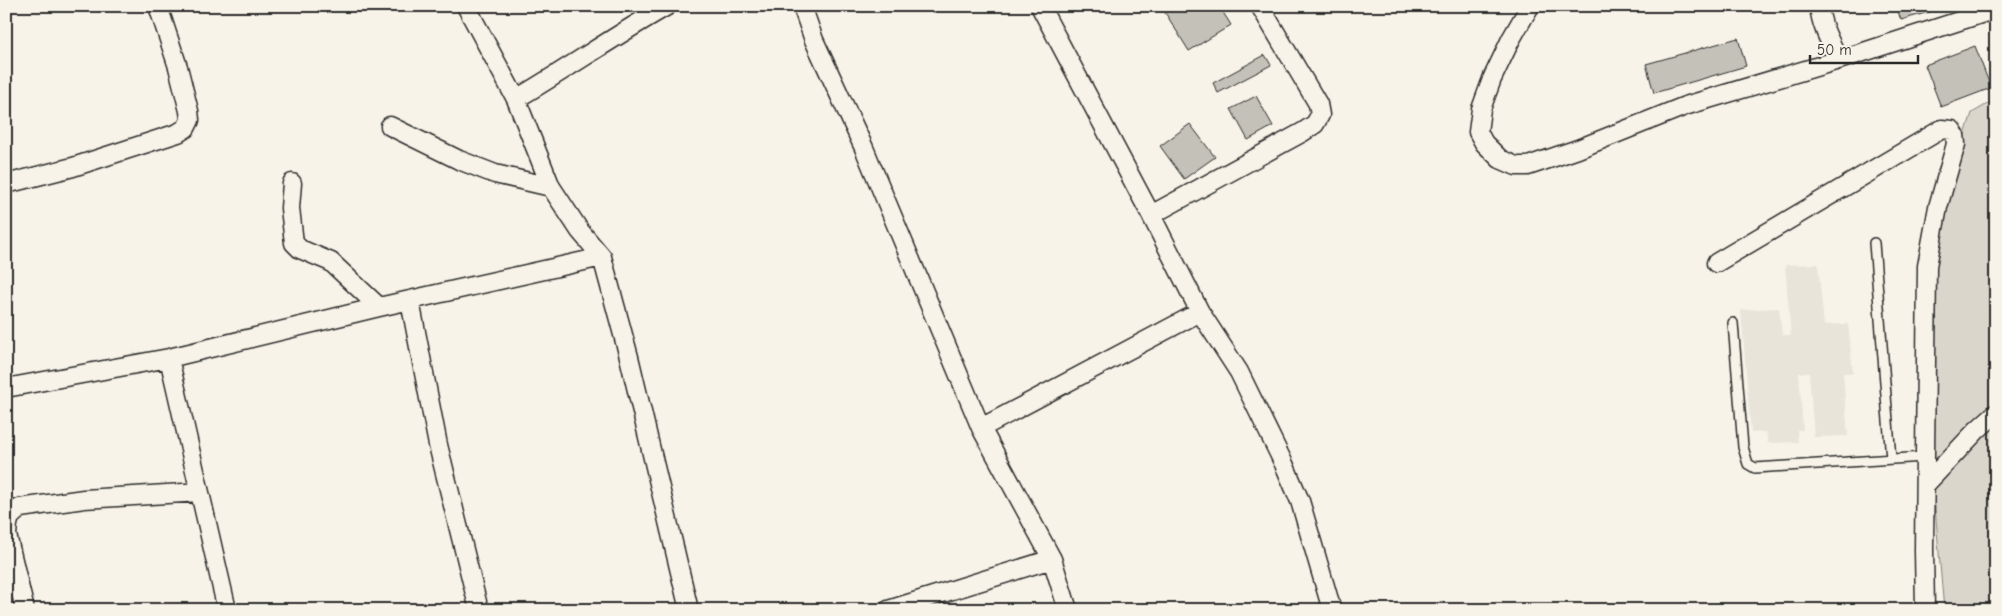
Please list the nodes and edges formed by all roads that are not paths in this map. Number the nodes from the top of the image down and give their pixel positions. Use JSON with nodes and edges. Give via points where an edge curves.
{"nodes":[{"id":1,"x":158,"y":6,"type":"edge"},
{"id":2,"x":466,"y":6,"type":"edge"},
{"id":3,"x":667,"y":6,"type":"edge"},
{"id":4,"x":802,"y":6,"type":"edge"},
{"id":5,"x":1040,"y":6,"type":"edge"},
{"id":6,"x":1260,"y":6,"type":"edge"},
{"id":7,"x":1530,"y":6,"type":"edge"},
{"id":8,"x":1819,"y":6,"type":"edge"},
{"id":9,"x":1996,"y":9,"type":"edge"},
{"id":10,"x":1840,"y":60,"type":"junction"},
{"id":11,"x":516,"y":99,"type":"junction"},
{"id":12,"x":390,"y":126,"type":"dead end"},
{"id":13,"x":292,"y":183,"type":"dead end"},
{"id":14,"x":6,"y":184,"type":"edge"},
{"id":15,"x":551,"y":187,"type":"junction"},
{"id":16,"x":1151,"y":215,"type":"junction"},
{"id":17,"x":1874,"y":243,"type":"dead end"},
{"id":18,"x":602,"y":257,"type":"junction"},
{"id":19,"x":1716,"y":263,"type":"dead end"},
{"id":20,"x":410,"y":301,"type":"junction"},
{"id":21,"x":379,"y":307,"type":"junction"},
{"id":22,"x":1200,"y":312,"type":"junction"},
{"id":23,"x":1732,"y":323,"type":"dead end"},
{"id":24,"x":169,"y":358,"type":"junction"},
{"id":25,"x":6,"y":388,"type":"edge"},
{"id":26,"x":1996,"y":413,"type":"edge"},
{"id":27,"x":981,"y":428,"type":"junction"},
{"id":28,"x":1924,"y":457,"type":"junction"},
{"id":29,"x":1891,"y":459,"type":"junction"},
{"id":30,"x":1925,"y":485,"type":"junction"},
{"id":31,"x":200,"y":492,"type":"junction"},
{"id":32,"x":1052,"y":559,"type":"junction"},
{"id":33,"x":25,"y":610,"type":"edge"},
{"id":34,"x":227,"y":610,"type":"edge"},
{"id":35,"x":479,"y":610,"type":"edge"},
{"id":36,"x":689,"y":610,"type":"edge"},
{"id":37,"x":888,"y":610,"type":"edge"},
{"id":38,"x":1068,"y":610,"type":"edge"},
{"id":39,"x":1332,"y":610,"type":"edge"},
{"id":40,"x":1924,"y":610,"type":"edge"}],
"edges":[{"from":1,"to":14,"type":"street","via":[[189,111],[190,120],[186,128],[74,167]]},
{"from":2,"to":11,"type":"street"},
{"from":3,"to":11,"type":"street"},
{"from":4,"to":27,"type":"street"},
{"from":5,"to":16,"type":"street"},
{"from":6,"to":16,"type":"street","via":[[1318,104],[1320,115],[1303,132]]},
{"from":7,"to":10,"type":"street","via":[[1510,39],[1492,79],[1481,109],[1478,132],[1500,159],[1516,166],[1528,166],[1578,149],[1685,106]]},
{"from":8,"to":10,"type":"street","via":[[1828,39]]},
{"from":9,"to":10,"type":"street"},
{"from":11,"to":15,"type":"street"},
{"from":12,"to":15,"type":"street","via":[[495,174]]},
{"from":13,"to":21,"type":"street","via":[[290,208],[294,243],[300,249],[331,262]]},
{"from":15,"to":18,"type":"street"},
{"from":16,"to":22,"type":"street"},
{"from":17,"to":29,"type":"lane"},
{"from":18,"to":20,"type":"street"},
{"from":18,"to":36,"type":"street"},
{"from":19,"to":28,"type":"street","via":[[1942,130],[1952,130],[1956,144],[1938,207],[1927,266]]},
{"from":20,"to":21,"type":"street"},
{"from":20,"to":35,"type":"street","via":[[438,445]]},
{"from":21,"to":24,"type":"street"},
{"from":22,"to":27,"type":"street"},
{"from":22,"to":39,"type":"street","via":[[1238,372],[1284,464],[1300,501]]},
{"from":23,"to":29,"type":"lane","via":[[1742,447],[1748,464],[1755,468]]},
{"from":24,"to":25,"type":"street"},
{"from":24,"to":31,"type":"street"},
{"from":26,"to":30,"type":"street"},
{"from":27,"to":32,"type":"street"},
{"from":28,"to":29,"type":"lane"},
{"from":28,"to":30,"type":"street"},
{"from":30,"to":40,"type":"street"},
{"from":31,"to":33,"type":"street","via":[[84,499],[20,508],[10,516],[8,535]]},
{"from":31,"to":34,"type":"street"},
{"from":32,"to":37,"type":"street"},
{"from":32,"to":38,"type":"street"}]}
